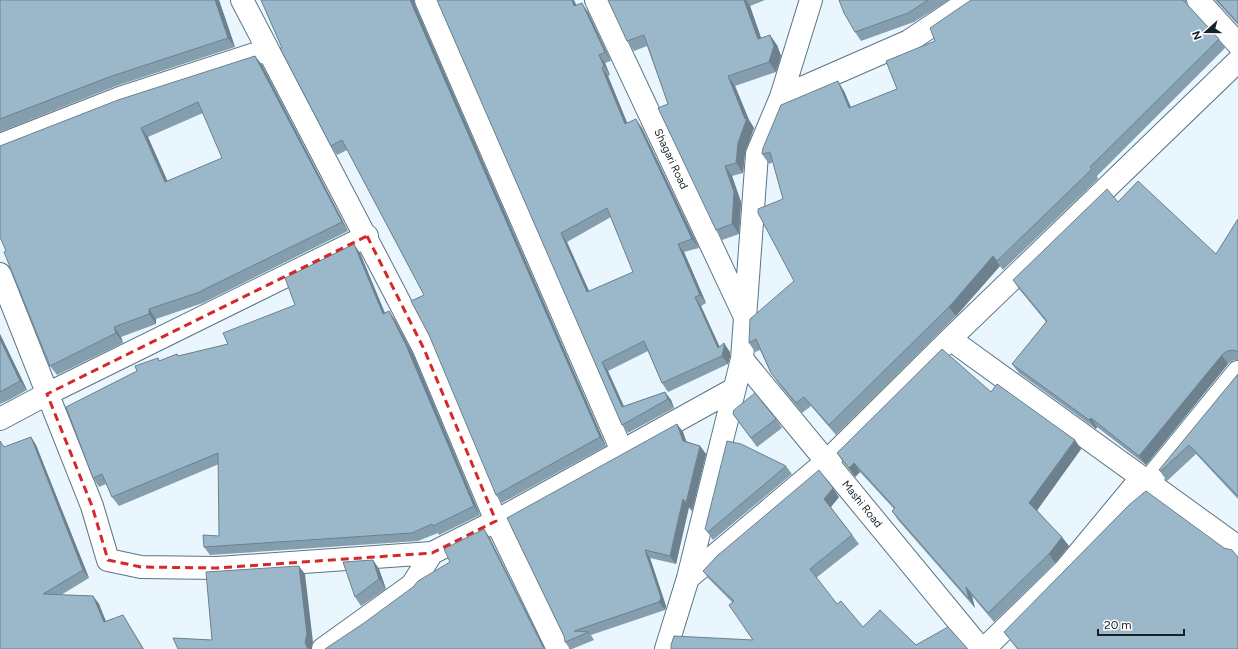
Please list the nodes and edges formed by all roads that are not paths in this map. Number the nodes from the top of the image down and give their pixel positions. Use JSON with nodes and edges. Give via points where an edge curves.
{"nodes":[{"id":1,"x":242,"y":0,"type":"edge"},
{"id":2,"x":426,"y":0,"type":"edge"},
{"id":3,"x":596,"y":0,"type":"edge"},
{"id":4,"x":811,"y":0,"type":"edge"},
{"id":5,"x":970,"y":0,"type":"edge"},
{"id":6,"x":1198,"y":0,"type":"edge"},
{"id":7,"x":1238,"y":44,"type":"edge"},
{"id":8,"x":267,"y":50,"type":"junction"},
{"id":9,"x":1238,"y":62,"type":"edge"},
{"id":10,"x":781,"y":97,"type":"junction"},
{"id":11,"x":0,"y":145,"type":"edge"},
{"id":12,"x":366,"y":236,"type":"junction"},
{"id":13,"x":0,"y":274,"type":"edge"},
{"id":14,"x":746,"y":318,"type":"junction"},
{"id":15,"x":950,"y":338,"type":"junction"},
{"id":16,"x":742,"y":359,"type":"junction"},
{"id":17,"x":1238,"y":372,"type":"edge"},
{"id":18,"x":734,"y":390,"type":"junction"},
{"id":19,"x":47,"y":394,"type":"junction"},
{"id":20,"x":0,"y":419,"type":"edge"},
{"id":21,"x":622,"y":451,"type":"junction"},
{"id":22,"x":827,"y":461,"type":"junction"},
{"id":23,"x":1145,"y":480,"type":"junction"},
{"id":24,"x":496,"y":521,"type":"junction"},
{"id":25,"x":1238,"y":547,"type":"edge"},
{"id":26,"x":432,"y":553,"type":"junction"},
{"id":27,"x":688,"y":578,"type":"junction"},
{"id":28,"x":323,"y":649,"type":"edge"},
{"id":29,"x":558,"y":649,"type":"edge"},
{"id":30,"x":666,"y":649,"type":"edge"},
{"id":31,"x":982,"y":649,"type":"edge"}],
"edges":[{"from":1,"to":8,"type":"street"},
{"from":2,"to":21,"type":"street"},
{"from":3,"to":14,"type":"street","name":"Shagari Road"},
{"from":4,"to":10,"type":"street"},
{"from":5,"to":10,"type":"street","via":[[909,41]]},
{"from":6,"to":7,"type":"street"},
{"from":8,"to":11,"type":"street","via":[[120,98]]},
{"from":8,"to":12,"type":"street"},
{"from":9,"to":15,"type":"street"},
{"from":10,"to":14,"type":"street","via":[[757,154]]},
{"from":12,"to":19,"type":"street"},
{"from":12,"to":24,"type":"street","via":[[424,349]]},
{"from":13,"to":19,"type":"street"},
{"from":14,"to":16,"type":"street"},
{"from":15,"to":22,"type":"street"},
{"from":15,"to":23,"type":"street"},
{"from":16,"to":18,"type":"street"},
{"from":16,"to":22,"type":"street","name":"Mashi Road"},
{"from":17,"to":23,"type":"street"},
{"from":18,"to":21,"type":"street"},
{"from":18,"to":27,"type":"street"},
{"from":19,"to":20,"type":"street"},
{"from":19,"to":26,"type":"street","via":[[92,506],[108,560],[141,567],[217,568]]},
{"from":21,"to":24,"type":"street"},
{"from":22,"to":27,"type":"street"},
{"from":22,"to":31,"type":"street","name":"Mashi Road"},
{"from":23,"to":25,"type":"street"},
{"from":23,"to":31,"type":"street","via":[[1064,571]]},
{"from":24,"to":26,"type":"street"},
{"from":24,"to":29,"type":"street"},
{"from":26,"to":28,"type":"street","via":[[412,585]]},
{"from":27,"to":30,"type":"street"}]}
